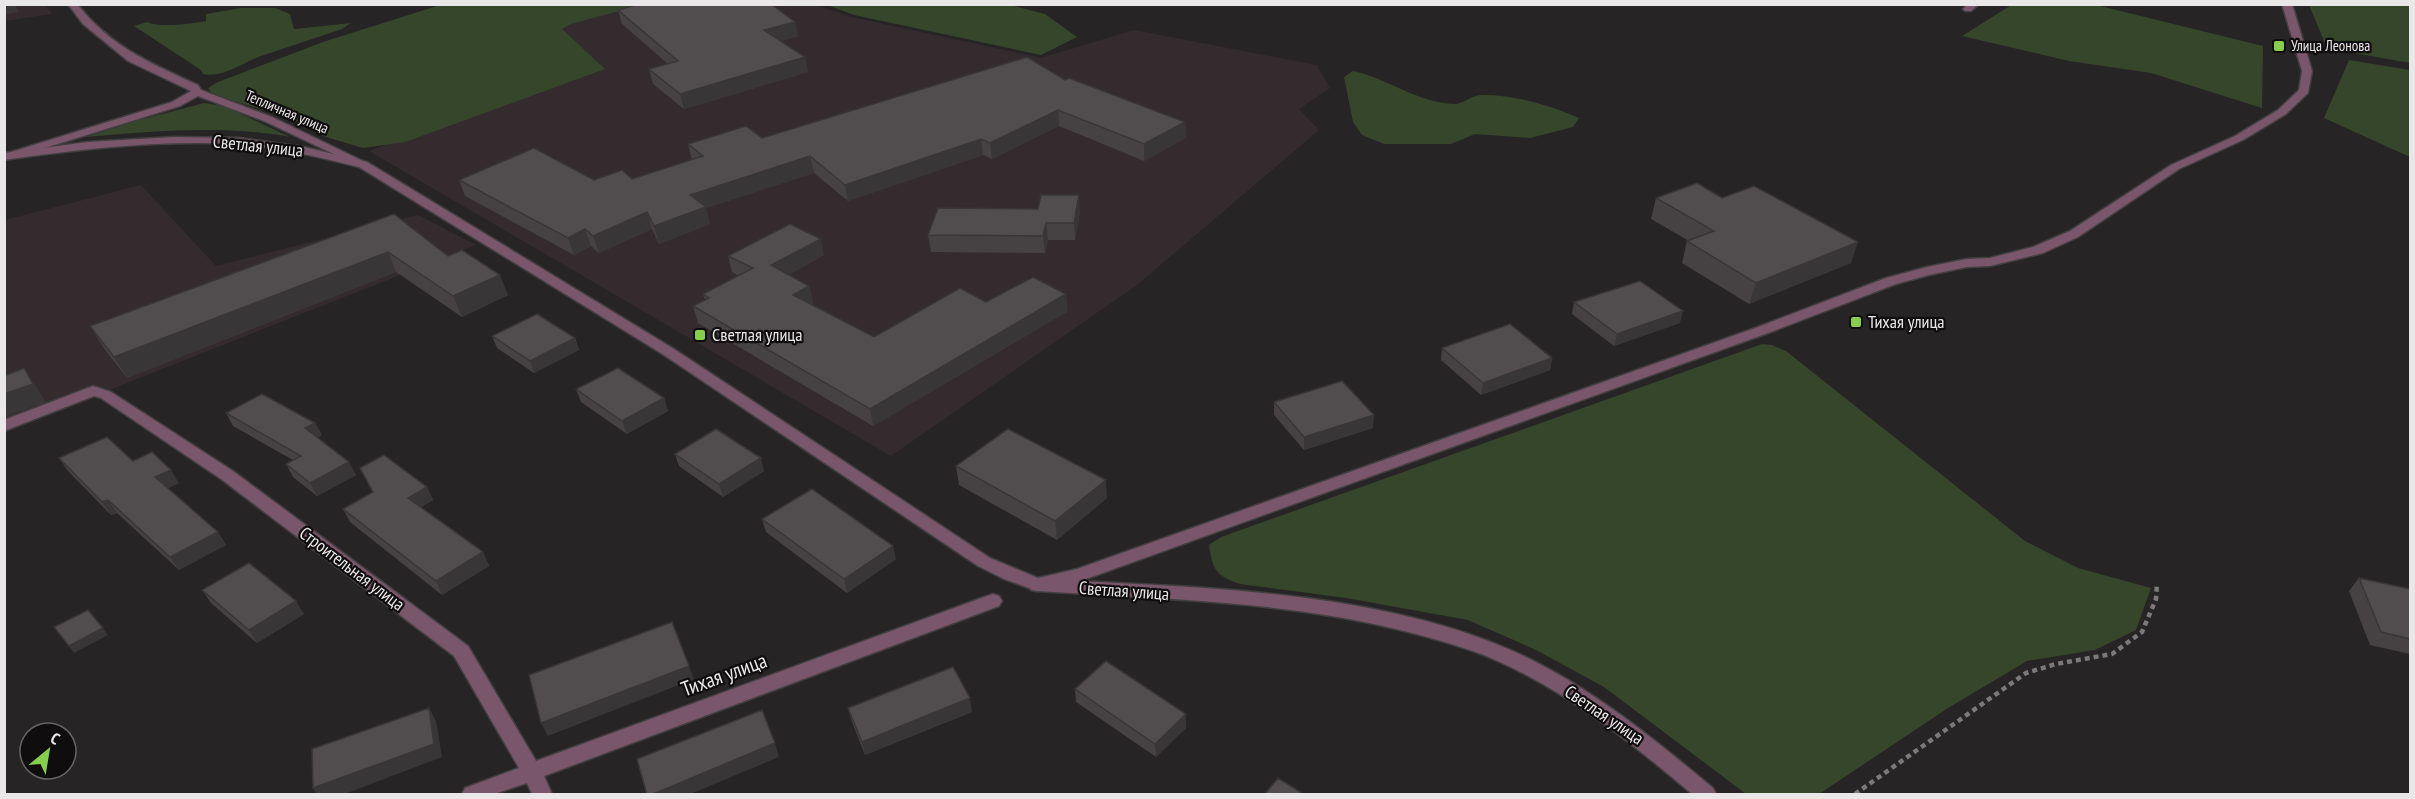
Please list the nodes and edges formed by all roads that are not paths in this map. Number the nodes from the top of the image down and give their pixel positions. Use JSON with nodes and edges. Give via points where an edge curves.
{"nodes":[{"id":1,"x":72,"y":4,"type":"edge"},
{"id":2,"x":2287,"y":4,"type":"edge"},
{"id":3,"x":197,"y":92,"type":"junction"},
{"id":4,"x":10,"y":155,"type":"edge"},
{"id":5,"x":363,"y":164,"type":"junction"},
{"id":6,"x":4,"y":426,"type":"edge"},
{"id":7,"x":1037,"y":585,"type":"junction"},
{"id":8,"x":993,"y":601,"type":"dead end"},
{"id":9,"x":532,"y":772,"type":"junction"},
{"id":10,"x":472,"y":795,"type":"edge"},
{"id":11,"x":542,"y":795,"type":"edge"},
{"id":12,"x":1706,"y":795,"type":"edge"}],
"edges":[{"from":1,"to":3,"type":"street","name":"Тепличная улица","via":[[86,22],[132,59],[194,87]]},
{"from":2,"to":7,"type":"street","via":[[2307,71],[2304,91],[2282,112],[2239,138],[2175,167],[2074,234],[2038,250],[1891,281],[1080,575]]},
{"from":3,"to":4,"type":"street","via":[[176,104]]},
{"from":3,"to":5,"type":"street","name":"Тепличная улица","via":[[268,119]]},
{"from":4,"to":5,"type":"street","name":"Светлая улица","via":[[124,141],[239,141],[304,150]]},
{"from":5,"to":7,"type":"street","name":"Светлая улица","via":[[669,352],[984,562]]},
{"from":6,"to":9,"type":"street","name":"Строительная улица","via":[[93,391],[106,395],[227,474],[461,651]]},
{"from":7,"to":12,"type":"street","name":"Светлая улица","via":[[1251,600],[1379,617],[1443,633],[1507,657],[1585,699],[1644,741]]},
{"from":8,"to":9,"type":"street","name":"Тихая улица"},
{"from":9,"to":10,"type":"street","name":"Тихая улица"},
{"from":9,"to":11,"type":"street","name":"Строительная улица"}]}
